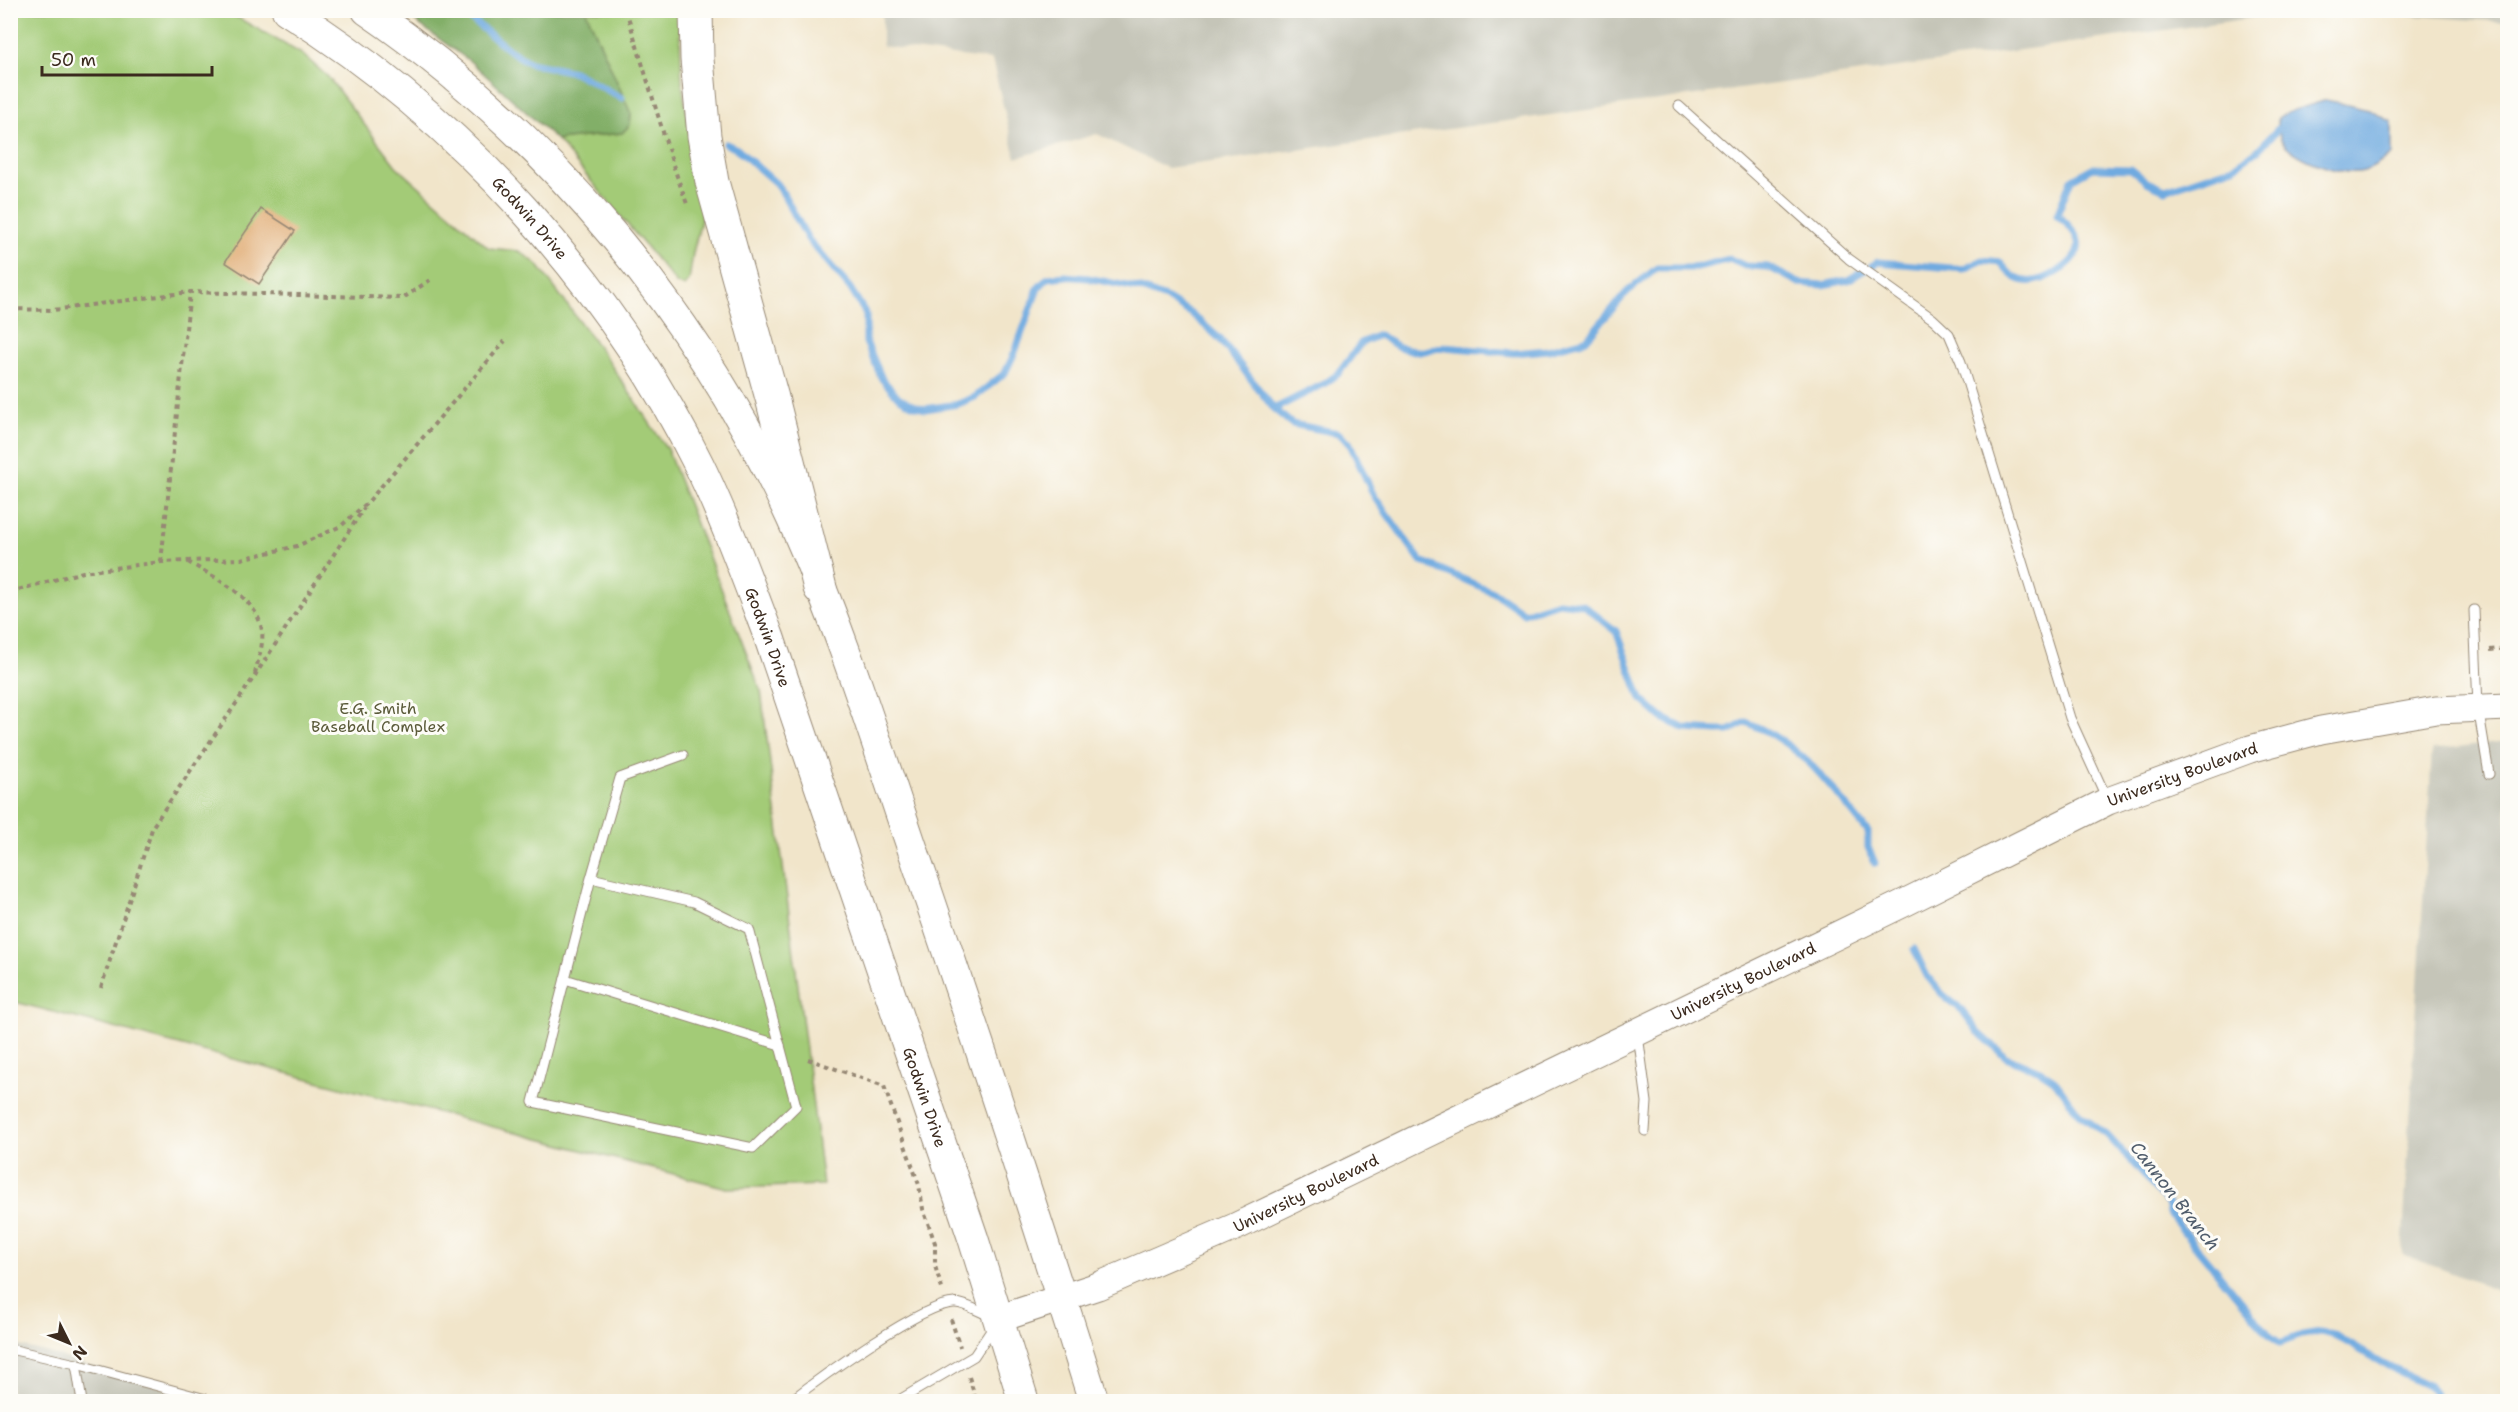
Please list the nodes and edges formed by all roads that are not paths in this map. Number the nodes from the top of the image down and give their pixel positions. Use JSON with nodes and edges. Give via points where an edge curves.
{"nodes":[{"id":1,"x":287,"y":10,"type":"edge"},
{"id":2,"x":367,"y":10,"type":"edge"},
{"id":3,"x":696,"y":10,"type":"edge"},
{"id":4,"x":1679,"y":106,"type":"dead end"},
{"id":5,"x":820,"y":588,"type":"junction"},
{"id":6,"x":2474,"y":610,"type":"dead end"},
{"id":7,"x":2478,"y":707,"type":"junction"},
{"id":8,"x":2508,"y":707,"type":"edge"},
{"id":9,"x":683,"y":755,"type":"dead end"},
{"id":10,"x":2489,"y":774,"type":"dead end"},
{"id":11,"x":2108,"y":801,"type":"junction"},
{"id":12,"x":591,"y":878,"type":"junction"},
{"id":13,"x":565,"y":979,"type":"junction"},
{"id":14,"x":1638,"y":1032,"type":"junction"},
{"id":15,"x":780,"y":1045,"type":"junction"},
{"id":16,"x":1645,"y":1131,"type":"dead end"},
{"id":17,"x":1061,"y":1298,"type":"junction"},
{"id":18,"x":998,"y":1319,"type":"junction"},
{"id":19,"x":10,"y":1349,"type":"edge"},
{"id":20,"x":76,"y":1364,"type":"junction"},
{"id":21,"x":82,"y":1401,"type":"edge"},
{"id":22,"x":217,"y":1401,"type":"edge"},
{"id":23,"x":789,"y":1401,"type":"edge"},
{"id":24,"x":896,"y":1401,"type":"edge"},
{"id":25,"x":1024,"y":1401,"type":"edge"},
{"id":26,"x":1094,"y":1401,"type":"edge"}],
"edges":[{"from":1,"to":18,"type":"main road","name":"Godwin Drive","via":[[400,93],[517,202],[577,271],[665,403],[732,539],[769,637]]},
{"from":2,"to":5,"type":"main road","via":[[463,83],[535,149],[643,273],[698,348],[731,402],[791,519]]},
{"from":3,"to":5,"type":"highway","via":[[699,81],[712,182]]},
{"from":4,"to":11,"type":"lane","via":[[1849,258],[1949,334],[2070,718]]},
{"from":5,"to":17,"type":"main road","via":[[979,1043]]},
{"from":6,"to":7,"type":"lane"},
{"from":7,"to":8,"type":"main road","name":"University Boulevard"},
{"from":7,"to":10,"type":"lane"},
{"from":7,"to":11,"type":"main road","name":"University Boulevard","via":[[2393,716],[2320,730],[2250,749]]},
{"from":9,"to":12,"type":"lane","via":[[620,778]]},
{"from":11,"to":14,"type":"main road","name":"University Boulevard"},
{"from":12,"to":13,"type":"lane"},
{"from":12,"to":15,"type":"lane","via":[[694,902],[749,929]]},
{"from":13,"to":15,"type":"lane"},
{"from":13,"to":15,"type":"lane","via":[[533,1102],[753,1148],[796,1106]]},
{"from":14,"to":16,"type":"lane","via":[[1647,1102]]},
{"from":14,"to":17,"type":"main road","name":"University Boulevard","via":[[1235,1227]]},
{"from":17,"to":18,"type":"main road","name":"University Boulevard"},
{"from":17,"to":26,"type":"main road"},
{"from":18,"to":23,"type":"lane","via":[[955,1303],[923,1313],[826,1373]]},
{"from":18,"to":24,"type":"lane","via":[[974,1356]]},
{"from":18,"to":25,"type":"main road","name":"Godwin Drive"},
{"from":19,"to":20,"type":"lane"},
{"from":20,"to":21,"type":"lane"},
{"from":20,"to":22,"type":"lane"}]}
